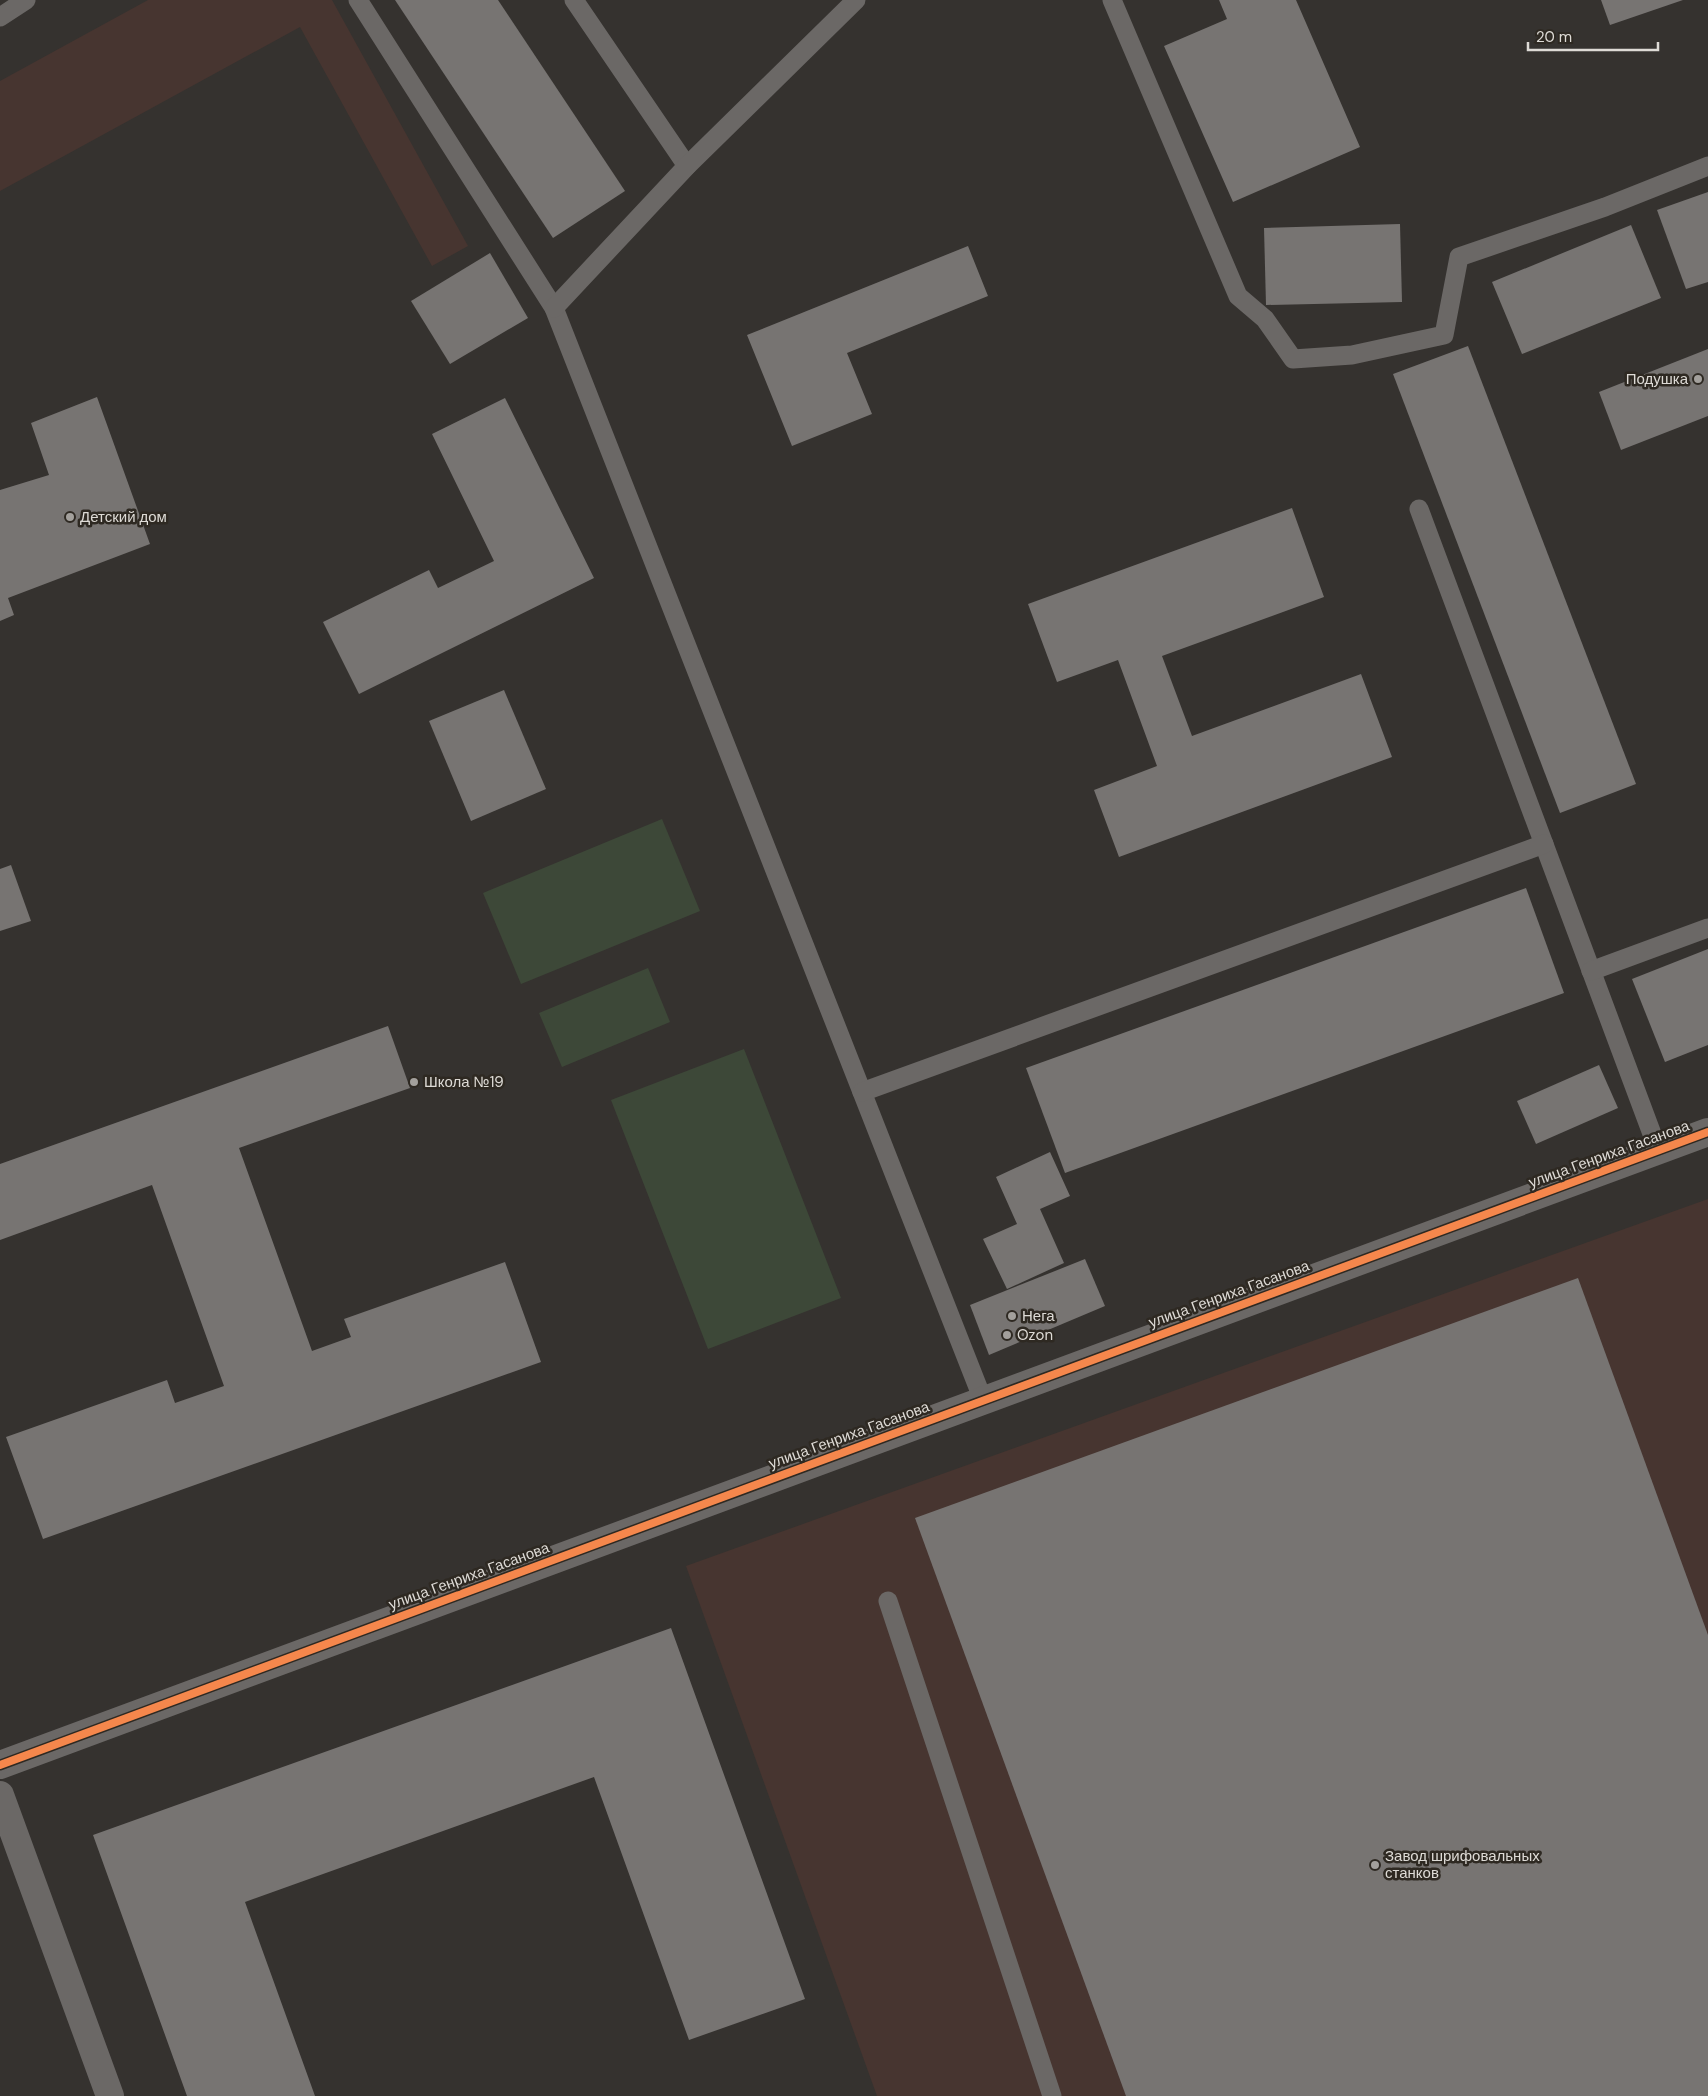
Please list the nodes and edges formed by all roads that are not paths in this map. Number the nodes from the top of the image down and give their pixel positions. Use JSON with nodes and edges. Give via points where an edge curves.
{"nodes":[{"id":1,"x":26,"y":0,"type":"edge"},
{"id":2,"x":358,"y":0,"type":"edge"},
{"id":3,"x":574,"y":0,"type":"edge"},
{"id":4,"x":856,"y":0,"type":"edge"},
{"id":5,"x":1112,"y":0,"type":"edge"},
{"id":6,"x":0,"y":17,"type":"edge"},
{"id":7,"x":687,"y":166,"type":"junction"},
{"id":8,"x":1708,"y":166,"type":"edge"},
{"id":9,"x":554,"y":308,"type":"junction"},
{"id":10,"x":1419,"y":509,"type":"dead end"},
{"id":11,"x":1544,"y":844,"type":"junction"},
{"id":12,"x":1708,"y":928,"type":"edge"},
{"id":13,"x":1591,"y":971,"type":"junction"},
{"id":14,"x":862,"y":1092,"type":"junction"},
{"id":15,"x":1708,"y":1132,"type":"edge"},
{"id":16,"x":1658,"y":1150,"type":"junction"},
{"id":17,"x":984,"y":1400,"type":"junction"},
{"id":18,"x":888,"y":1601,"type":"dead end"},
{"id":19,"x":0,"y":1766,"type":"edge"},
{"id":20,"x":0,"y":1795,"type":"edge"},
{"id":21,"x":110,"y":2096,"type":"edge"},
{"id":22,"x":1052,"y":2096,"type":"edge"}],
"edges":[{"from":1,"to":6,"type":"lane"},
{"from":2,"to":9,"type":"lane"},
{"from":3,"to":7,"type":"lane"},
{"from":4,"to":7,"type":"lane"},
{"from":5,"to":8,"type":"lane","via":[[1238,296],[1265,319],[1293,359],[1352,355],[1444,335],[1459,257],[1605,207]]},
{"from":7,"to":9,"type":"lane"},
{"from":9,"to":14,"type":"lane"},
{"from":10,"to":11,"type":"lane"},
{"from":11,"to":13,"type":"lane"},
{"from":11,"to":14,"type":"lane"},
{"from":12,"to":13,"type":"lane"},
{"from":13,"to":16,"type":"lane"},
{"from":14,"to":17,"type":"lane"},
{"from":15,"to":16,"type":"street","name":"улица Генриха Гасанова"},
{"from":16,"to":17,"type":"street","name":"улица Генриха Гасанова"},
{"from":17,"to":19,"type":"street","name":"улица Генриха Гасанова"},
{"from":18,"to":22,"type":"lane"},
{"from":20,"to":21,"type":"street"}]}
